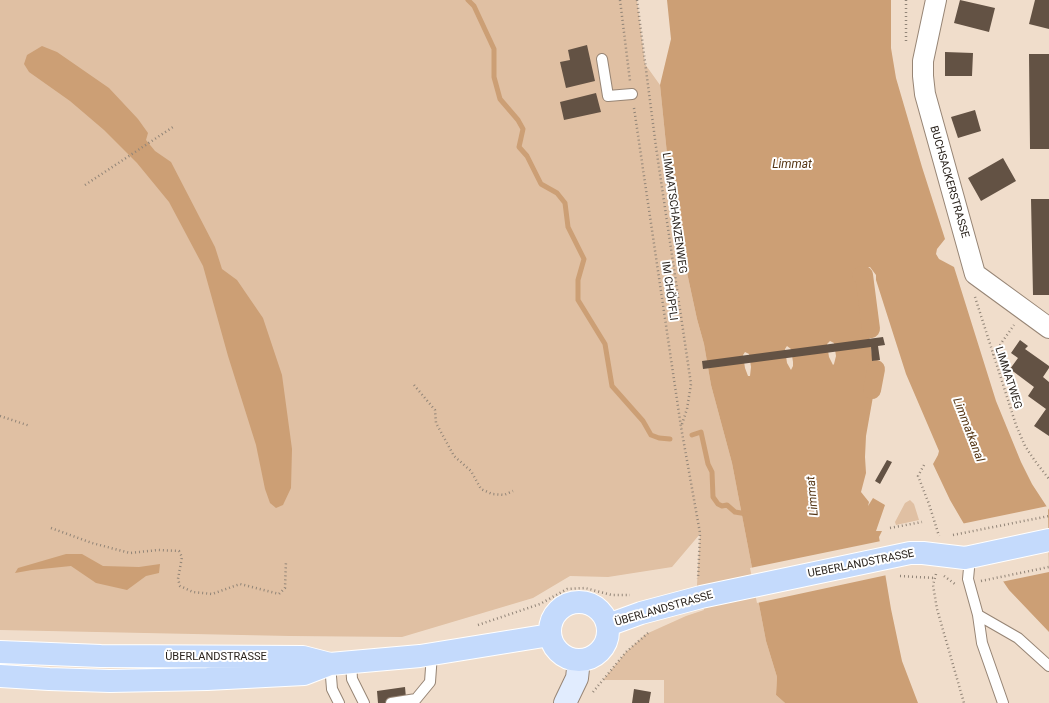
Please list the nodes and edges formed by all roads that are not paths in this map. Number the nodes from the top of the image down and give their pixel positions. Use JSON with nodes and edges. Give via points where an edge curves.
{"nodes":[{"id":1,"x":936,"y":0,"type":"edge"},
{"id":2,"x":602,"y":59,"type":"dead end"},
{"id":3,"x":632,"y":94,"type":"road end"},
{"id":4,"x":1049,"y":328,"type":"edge"},
{"id":5,"x":1049,"y":540,"type":"edge"},
{"id":6,"x":970,"y":558,"type":"junction"},
{"id":7,"x":721,"y":593,"type":"joint"},
{"id":8,"x":978,"y":615,"type":"junction"},
{"id":9,"x":608,"y":625,"type":"junction"},
{"id":10,"x":550,"y":635,"type":"junction"},
{"id":11,"x":0,"y":652,"type":"edge"},
{"id":12,"x":432,"y":654,"type":"junction"},
{"id":13,"x":579,"y":660,"type":"junction"},
{"id":14,"x":341,"y":663,"type":"junction"},
{"id":15,"x":1049,"y":666,"type":"edge"},
{"id":16,"x":0,"y":676,"type":"edge"},
{"id":17,"x":340,"y":703,"type":"edge"},
{"id":18,"x":364,"y":703,"type":"edge"},
{"id":19,"x":391,"y":703,"type":"edge"},
{"id":20,"x":565,"y":703,"type":"edge"},
{"id":21,"x":1003,"y":703,"type":"edge"}],
"edges":[{"from":1,"to":4,"type":"street","name":"BUCHSACKERSTRASSE","via":[[923,61],[925,94],[975,274]]},
{"from":2,"to":3,"type":"lane","via":[[608,96]]},
{"from":5,"to":6,"type":"main road","name":"UEBERLANDSTRASSE"},
{"from":6,"to":7,"type":"main road","name":"UEBERLANDSTRASSE","via":[[910,553]]},
{"from":6,"to":8,"type":"lane","via":[[968,579]]},
{"from":7,"to":9,"type":"main road","name":"ÜBERLANDSTRASSE","via":[[641,613]]},
{"from":8,"to":15,"type":"lane","via":[[1018,638]]},
{"from":8,"to":21,"type":"lane","via":[[984,650]]},
{"from":9,"to":10,"type":"main road","name":"ÜBERLANDSTRASSE","via":[[604,615],[596,607],[575,602],[564,606],[556,614],[551,623]]},
{"from":9,"to":13,"type":"main road","name":"ÜBERLANDSTRASSE","via":[[605,645],[598,654],[590,659]]},
{"from":10,"to":12,"type":"main road","name":"ÜBERLANDSTRASSE"},
{"from":10,"to":13,"type":"main road","via":[[560,653]]},
{"from":11,"to":14,"type":"main road","name":"ÜBERLANDSTRASSE","via":[[303,658]]},
{"from":12,"to":14,"type":"main road","name":"ÜBERLANDSTRASSE"},
{"from":12,"to":19,"type":"lane","via":[[430,682],[416,699]]},
{"from":13,"to":20,"type":"main road","via":[[577,678]]},
{"from":14,"to":16,"type":"main road","name":"ÜBERLANDSTRASSE","via":[[304,674],[207,679],[110,681]]},
{"from":14,"to":17,"type":"lane","via":[[332,689]]},
{"from":14,"to":18,"type":"lane"}]}
